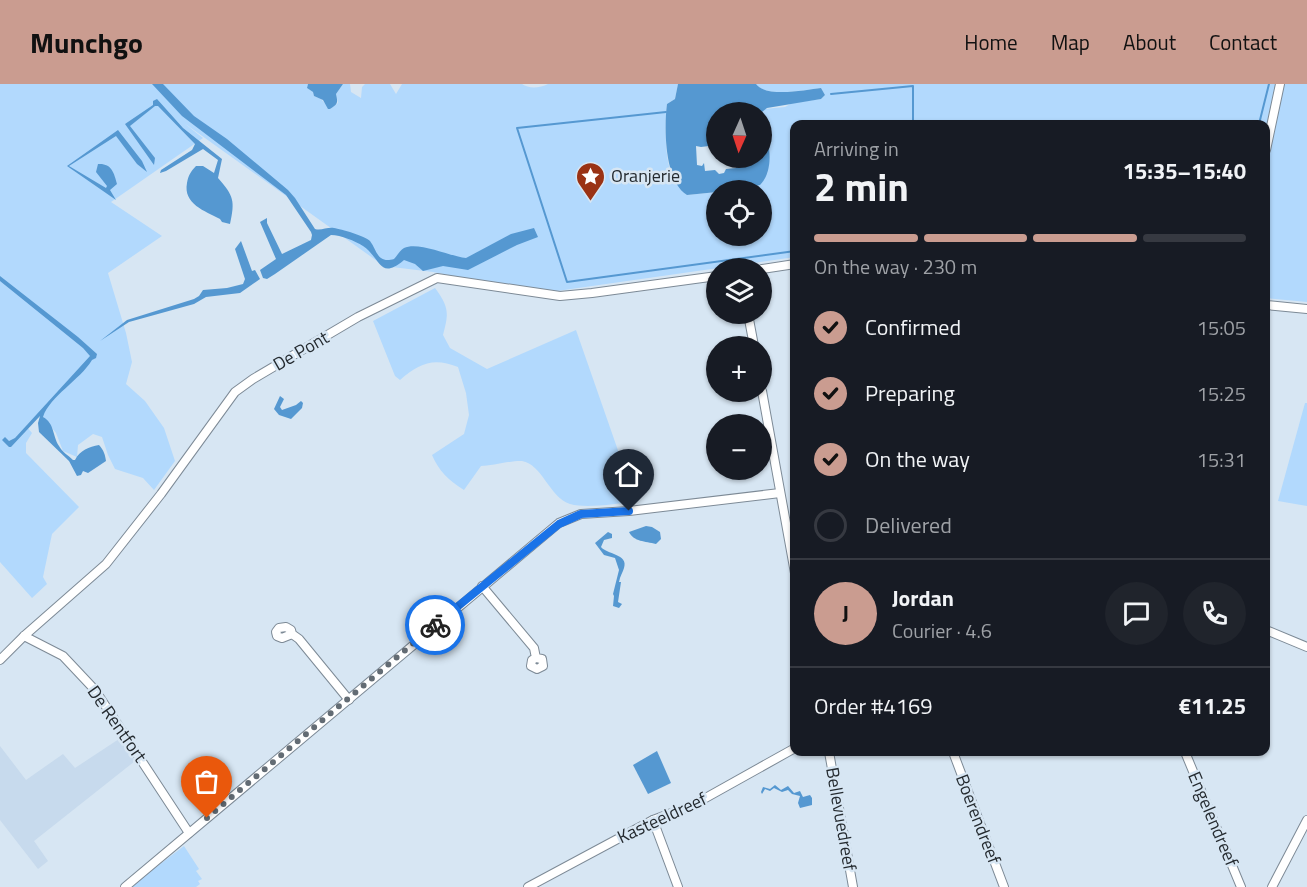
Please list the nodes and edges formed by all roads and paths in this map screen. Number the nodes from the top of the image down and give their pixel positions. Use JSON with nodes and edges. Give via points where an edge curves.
{"nodes":[{"id":1,"x":1280,"y":84,"type":"edge"},
{"id":2,"x":1270,"y":131,"type":"edge"},
{"id":3,"x":790,"y":265,"type":"edge"},
{"id":4,"x":772,"y":267,"type":"edge"},
{"id":5,"x":706,"y":277,"type":"edge"},
{"id":6,"x":1270,"y":305,"type":"edge"},
{"id":7,"x":1307,"y":309,"type":"edge"},
{"id":8,"x":764,"y":402,"type":"edge"},
{"id":9,"x":780,"y":493,"type":"junction"},
{"id":10,"x":790,"y":546,"type":"edge"},
{"id":11,"x":482,"y":586,"type":"junction"},
{"id":12,"x":1270,"y":632,"type":"edge"},
{"id":13,"x":292,"y":634,"type":"dead end"},
{"id":14,"x":24,"y":636,"type":"junction"},
{"id":15,"x":1307,"y":647,"type":"edge"},
{"id":16,"x":536,"y":658,"type":"dead end"},
{"id":17,"x":0,"y":660,"type":"edge"},
{"id":18,"x":349,"y":700,"type":"junction"},
{"id":19,"x":790,"y":751,"type":"edge"},
{"id":20,"x":830,"y":756,"type":"edge"},
{"id":21,"x":954,"y":756,"type":"edge"},
{"id":22,"x":1187,"y":756,"type":"edge"},
{"id":23,"x":653,"y":820,"type":"junction"},
{"id":24,"x":1307,"y":820,"type":"edge"},
{"id":25,"x":189,"y":833,"type":"junction"},
{"id":26,"x":125,"y":887,"type":"edge"},
{"id":27,"x":528,"y":887,"type":"edge"},
{"id":28,"x":678,"y":887,"type":"edge"},
{"id":29,"x":854,"y":887,"type":"edge"},
{"id":30,"x":1004,"y":887,"type":"edge"},
{"id":31,"x":1241,"y":887,"type":"edge"},
{"id":32,"x":1272,"y":887,"type":"edge"}],
"edges":[{"from":1,"to":2,"type":"street"},
{"from":3,"to":4,"type":"street"},
{"from":5,"to":14,"type":"street","name":"De Pont","via":[[560,296],[437,278],[388,302],[235,392],[106,564]]},
{"from":6,"to":7,"type":"street"},
{"from":8,"to":9,"type":"street"},
{"from":9,"to":10,"type":"street"},
{"from":9,"to":11,"type":"street","via":[[581,514],[559,524]]},
{"from":11,"to":16,"type":"street","via":[[534,648]]},
{"from":11,"to":18,"type":"street"},
{"from":12,"to":15,"type":"street"},
{"from":13,"to":18,"type":"street"},
{"from":14,"to":17,"type":"street","name":"De Pont"},
{"from":14,"to":25,"type":"street","name":"De Rentfort","via":[[63,656],[95,690]]},
{"from":18,"to":25,"type":"street"},
{"from":19,"to":23,"type":"street","name":"Kasteeldreef","via":[[693,805]]},
{"from":20,"to":29,"type":"street","name":"Bellevuedreef"},
{"from":21,"to":30,"type":"street","name":"Boerendreef"},
{"from":22,"to":31,"type":"street","name":"Engelendreef"},
{"from":23,"to":27,"type":"street","name":"Kasteeldreef"},
{"from":23,"to":28,"type":"street"},
{"from":24,"to":32,"type":"street"},
{"from":25,"to":26,"type":"street"}]}
